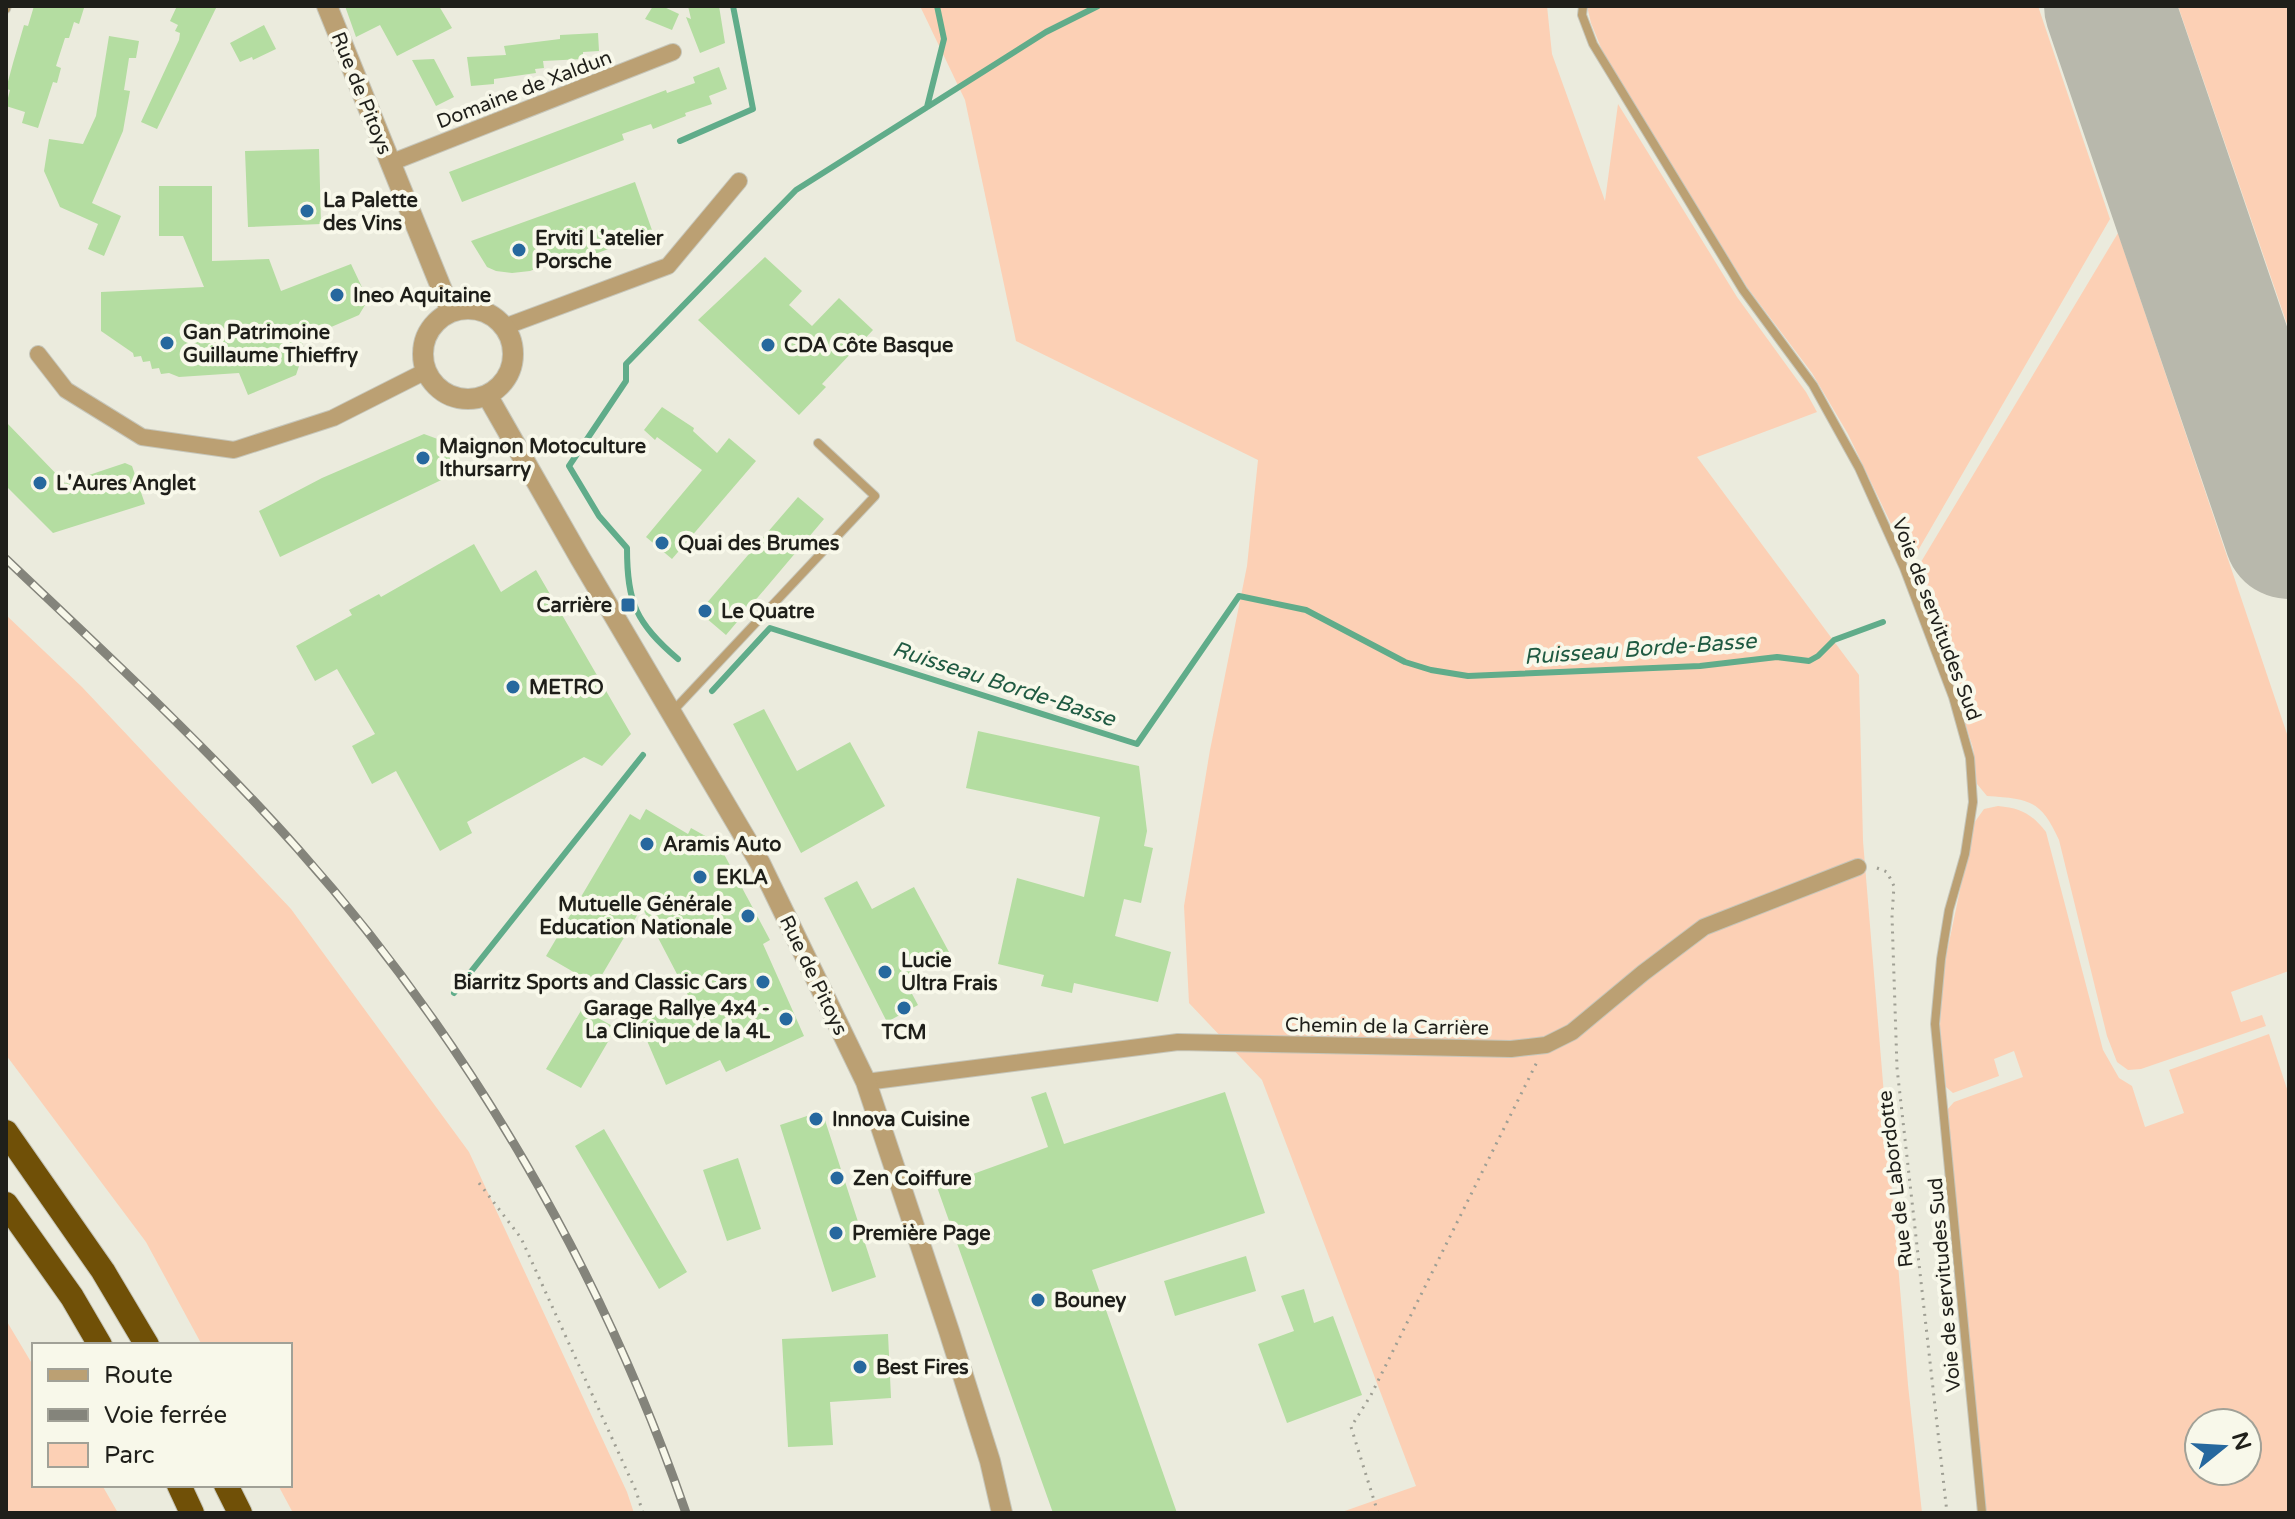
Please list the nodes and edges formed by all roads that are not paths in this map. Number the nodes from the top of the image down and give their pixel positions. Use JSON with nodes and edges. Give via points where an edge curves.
{"nodes":[{"id":1,"x":327,"y":6,"type":"edge"},
{"id":2,"x":1583,"y":6,"type":"edge"},
{"id":3,"x":673,"y":52,"type":"dead end"},
{"id":4,"x":390,"y":163,"type":"junction"},
{"id":5,"x":739,"y":181,"type":"dead end"},
{"id":6,"x":451,"y":312,"type":"junction"},
{"id":7,"x":504,"y":327,"type":"junction"},
{"id":8,"x":38,"y":354,"type":"dead end"},
{"id":9,"x":426,"y":371,"type":"junction"},
{"id":10,"x":487,"y":395,"type":"junction"},
{"id":11,"x":818,"y":443,"type":"dead end"},
{"id":12,"x":671,"y":714,"type":"junction"},
{"id":13,"x":1858,"y":867,"type":"road end"},
{"id":14,"x":866,"y":1082,"type":"junction"},
{"id":15,"x":6,"y":1132,"type":"edge"},
{"id":16,"x":6,"y":1204,"type":"edge"},
{"id":17,"x":99,"y":1343,"type":"edge"},
{"id":18,"x":146,"y":1343,"type":"edge"},
{"id":19,"x":180,"y":1487,"type":"edge"},
{"id":20,"x":227,"y":1487,"type":"edge"},
{"id":21,"x":192,"y":1513,"type":"edge"},
{"id":22,"x":240,"y":1513,"type":"edge"},
{"id":23,"x":1002,"y":1513,"type":"edge"},
{"id":24,"x":1982,"y":1513,"type":"edge"}],
"edges":[{"from":1,"to":4,"type":"street","name":"Rue de Pitoys"},
{"from":2,"to":24,"type":"lane","name":"Voie de servitudes Sud","via":[[1593,44],[1743,290],[1813,385],[1859,468],[1904,568],[1970,758],[1973,802],[1949,910],[1935,1024]]},
{"from":3,"to":4,"type":"street","name":"Domaine de Xaldun"},
{"from":4,"to":6,"type":"street","name":"Rue de Pitoys"},
{"from":5,"to":7,"type":"street","via":[[668,266]]},
{"from":6,"to":7,"type":"street","via":[[480,310]]},
{"from":6,"to":9,"type":"street","via":[[430,330],[424,343]]},
{"from":7,"to":10,"type":"street","via":[[513,352],[511,365]]},
{"from":8,"to":9,"type":"street","via":[[66,390],[142,437],[234,450],[333,418]]},
{"from":9,"to":10,"type":"street","via":[[445,393],[474,399]]},
{"from":10,"to":12,"type":"street","name":"Rue de Pitoys"},
{"from":11,"to":12,"type":"lane","via":[[875,496]]},
{"from":12,"to":14,"type":"street","name":"Rue de Pitoys","via":[[760,863]]},
{"from":13,"to":14,"type":"street","name":"Chemin de la Carrière","via":[[1704,927],[1572,1032],[1546,1045],[1511,1049],[1178,1042]]},
{"from":14,"to":23,"type":"street","name":"Rue de Pitoys","via":[[954,1345]]},
{"from":15,"to":18,"type":"highway","via":[[103,1271]]},
{"from":16,"to":17,"type":"highway"},
{"from":19,"to":21,"type":"highway"},
{"from":20,"to":22,"type":"highway"}]}
